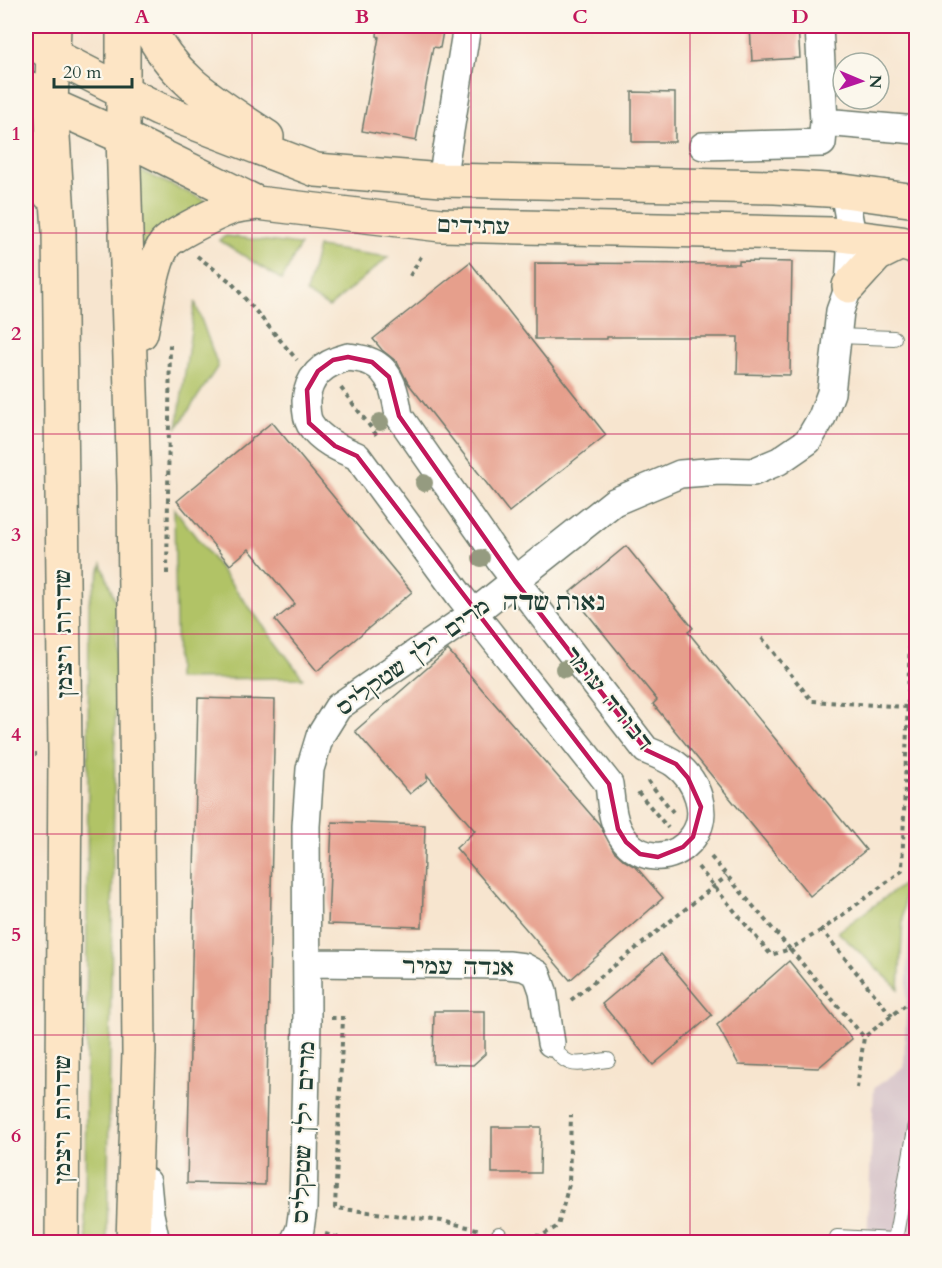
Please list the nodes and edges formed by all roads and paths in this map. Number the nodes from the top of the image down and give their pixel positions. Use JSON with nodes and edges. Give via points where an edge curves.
{"nodes":[{"id":1,"x":123,"y":26,"type":"edge"},
{"id":2,"x":148,"y":26,"type":"edge"},
{"id":3,"x":467,"y":26,"type":"edge"},
{"id":4,"x":819,"y":26,"type":"edge"},
{"id":5,"x":26,"y":38,"type":"edge"},
{"id":6,"x":53,"y":40,"type":"edge"},
{"id":7,"x":123,"y":90,"type":"junction"},
{"id":8,"x":38,"y":97,"type":"edge"},
{"id":9,"x":824,"y":122,"type":"junction"},
{"id":10,"x":916,"y":130,"type":"edge"},
{"id":11,"x":123,"y":136,"type":"junction"},
{"id":12,"x":26,"y":144,"type":"edge"},
{"id":13,"x":703,"y":146,"type":"dead end"},
{"id":14,"x":316,"y":170,"type":"junction"},
{"id":15,"x":442,"y":180,"type":"junction"},
{"id":16,"x":844,"y":191,"type":"junction"},
{"id":17,"x":916,"y":201,"type":"edge"},
{"id":18,"x":257,"y":203,"type":"junction"},
{"id":19,"x":59,"y":231,"type":"junction"},
{"id":20,"x":842,"y":235,"type":"junction"},
{"id":21,"x":909,"y":245,"type":"edge"},
{"id":22,"x":842,"y":311,"type":"junction"},
{"id":23,"x":894,"y":338,"type":"dead end"},
{"id":24,"x":130,"y":387,"type":"junction"},
{"id":25,"x":515,"y":581,"type":"junction"},
{"id":26,"x":912,"y":582,"type":"dead end"},
{"id":27,"x":474,"y":614,"type":"junction"},
{"id":28,"x":762,"y":638,"type":"dead end"},
{"id":29,"x":908,"y":707,"type":"junction"},
{"id":30,"x":727,"y":876,"type":"dead end"},
{"id":31,"x":771,"y":955,"type":"dead end"},
{"id":32,"x":307,"y":963,"type":"junction"},
{"id":33,"x":916,"y":997,"type":"edge"},
{"id":34,"x":892,"y":1016,"type":"junction"},
{"id":35,"x":307,"y":1020,"type":"junction"},
{"id":36,"x":549,"y":1031,"type":"junction"},
{"id":37,"x":864,"y":1037,"type":"junction"},
{"id":38,"x":608,"y":1060,"type":"dead end"},
{"id":39,"x":857,"y":1088,"type":"dead end"},
{"id":40,"x":139,"y":1097,"type":"junction"},
{"id":41,"x":572,"y":1115,"type":"dead end"},
{"id":42,"x":916,"y":1124,"type":"edge"},
{"id":43,"x":324,"y":1234,"type":"dead end"},
{"id":44,"x":837,"y":1237,"type":"dead end"},
{"id":45,"x":499,"y":1238,"type":"edge"},
{"id":46,"x":62,"y":1242,"type":"edge"},
{"id":47,"x":133,"y":1242,"type":"edge"},
{"id":48,"x":156,"y":1242,"type":"edge"},
{"id":49,"x":294,"y":1242,"type":"edge"},
{"id":50,"x":353,"y":1242,"type":"edge"}],
"edges":[{"from":1,"to":7,"type":"main road"},
{"from":2,"to":14,"type":"main road","via":[[171,63],[195,88]]},
{"from":3,"to":15,"type":"street"},
{"from":4,"to":9,"type":"street"},
{"from":5,"to":6,"type":"main road","name":"עתידים"},
{"from":6,"to":7,"type":"main road","name":"עתידים"},
{"from":6,"to":8,"type":"main road","name":"שדרות ויצמן"},
{"from":7,"to":11,"type":"main road"},
{"from":7,"to":14,"type":"main road","name":"עתידים","via":[[158,108]]},
{"from":8,"to":11,"type":"main road","name":"עתידים"},
{"from":8,"to":19,"type":"main road","name":"שדרות ויצמן"},
{"from":9,"to":10,"type":"street"},
{"from":9,"to":13,"type":"street","via":[[822,143]]},
{"from":11,"to":18,"type":"main road","name":"עתידים"},
{"from":11,"to":24,"type":"main road"},
{"from":12,"to":19,"type":"main road","via":[[45,184]]},
{"from":14,"to":15,"type":"main road","name":"עתידים"},
{"from":15,"to":16,"type":"main road","name":"עתידים"},
{"from":16,"to":17,"type":"main road","name":"עתידים"},
{"from":16,"to":20,"type":"street","name":"מרים ילן שטקליס"},
{"from":18,"to":20,"type":"main road","name":"עתידים","via":[[441,225]]},
{"from":18,"to":24,"type":"main road","via":[[230,208],[165,245],[153,279]]},
{"from":19,"to":46,"type":"main road","name":"שדרות ויצמן","via":[[64,741]]},
{"from":20,"to":21,"type":"main road","name":"עתידים"},
{"from":20,"to":22,"type":"street","name":"מרים ילן שטקליס","via":[[833,287]]},
{"from":21,"to":22,"type":"main road","via":[[877,255]]},
{"from":22,"to":23,"type":"lane"},
{"from":22,"to":25,"type":"street","name":"מרים ילן שטקליס","via":[[831,393],[808,441],[779,461],[753,472],[680,474],[614,502]]},
{"from":24,"to":40,"type":"main road"},
{"from":25,"to":27,"type":"street","name":"מרים ילן שטקליס"},
{"from":25,"to":27,"type":"street","name":"דבורה עומר","via":[[399,416],[389,377],[372,362],[348,357],[333,360],[318,371],[307,390],[309,423],[335,446],[357,456]]},
{"from":25,"to":27,"type":"street","name":"דבורה עומר","via":[[646,750],[676,764],[698,792],[698,823],[693,837],[683,847],[670,855],[658,856],[640,854],[626,842],[611,807],[609,784]]},
{"from":26,"to":29,"type":"path"},
{"from":27,"to":32,"type":"street","name":"מרים ילן שטקליס","via":[[338,707],[320,736],[310,769],[306,826]]},
{"from":28,"to":29,"type":"path","via":[[812,701]]},
{"from":29,"to":34,"type":"path","via":[[902,871],[822,930]]},
{"from":30,"to":36,"type":"path"},
{"from":31,"to":37,"type":"path","via":[[790,949]]},
{"from":32,"to":35,"type":"street","name":"מרים ילן שטקליס"},
{"from":32,"to":36,"type":"street","name":"אנדה עמיר","via":[[524,967],[537,974]]},
{"from":33,"to":34,"type":"path"},
{"from":34,"to":37,"type":"path"},
{"from":35,"to":45,"type":"path","via":[[343,1018],[335,1208],[442,1221]]},
{"from":35,"to":49,"type":"street","name":"מרים ילן שטקליס","via":[[303,1208]]},
{"from":36,"to":38,"type":"lane","via":[[559,1058],[571,1064]]},
{"from":37,"to":39,"type":"path"},
{"from":40,"to":47,"type":"main road"},
{"from":40,"to":48,"type":"street"},
{"from":41,"to":45,"type":"path","via":[[569,1184],[558,1226],[541,1236]]},
{"from":42,"to":44,"type":"lane","via":[[894,1240]]},
{"from":43,"to":50,"type":"path"}]}
